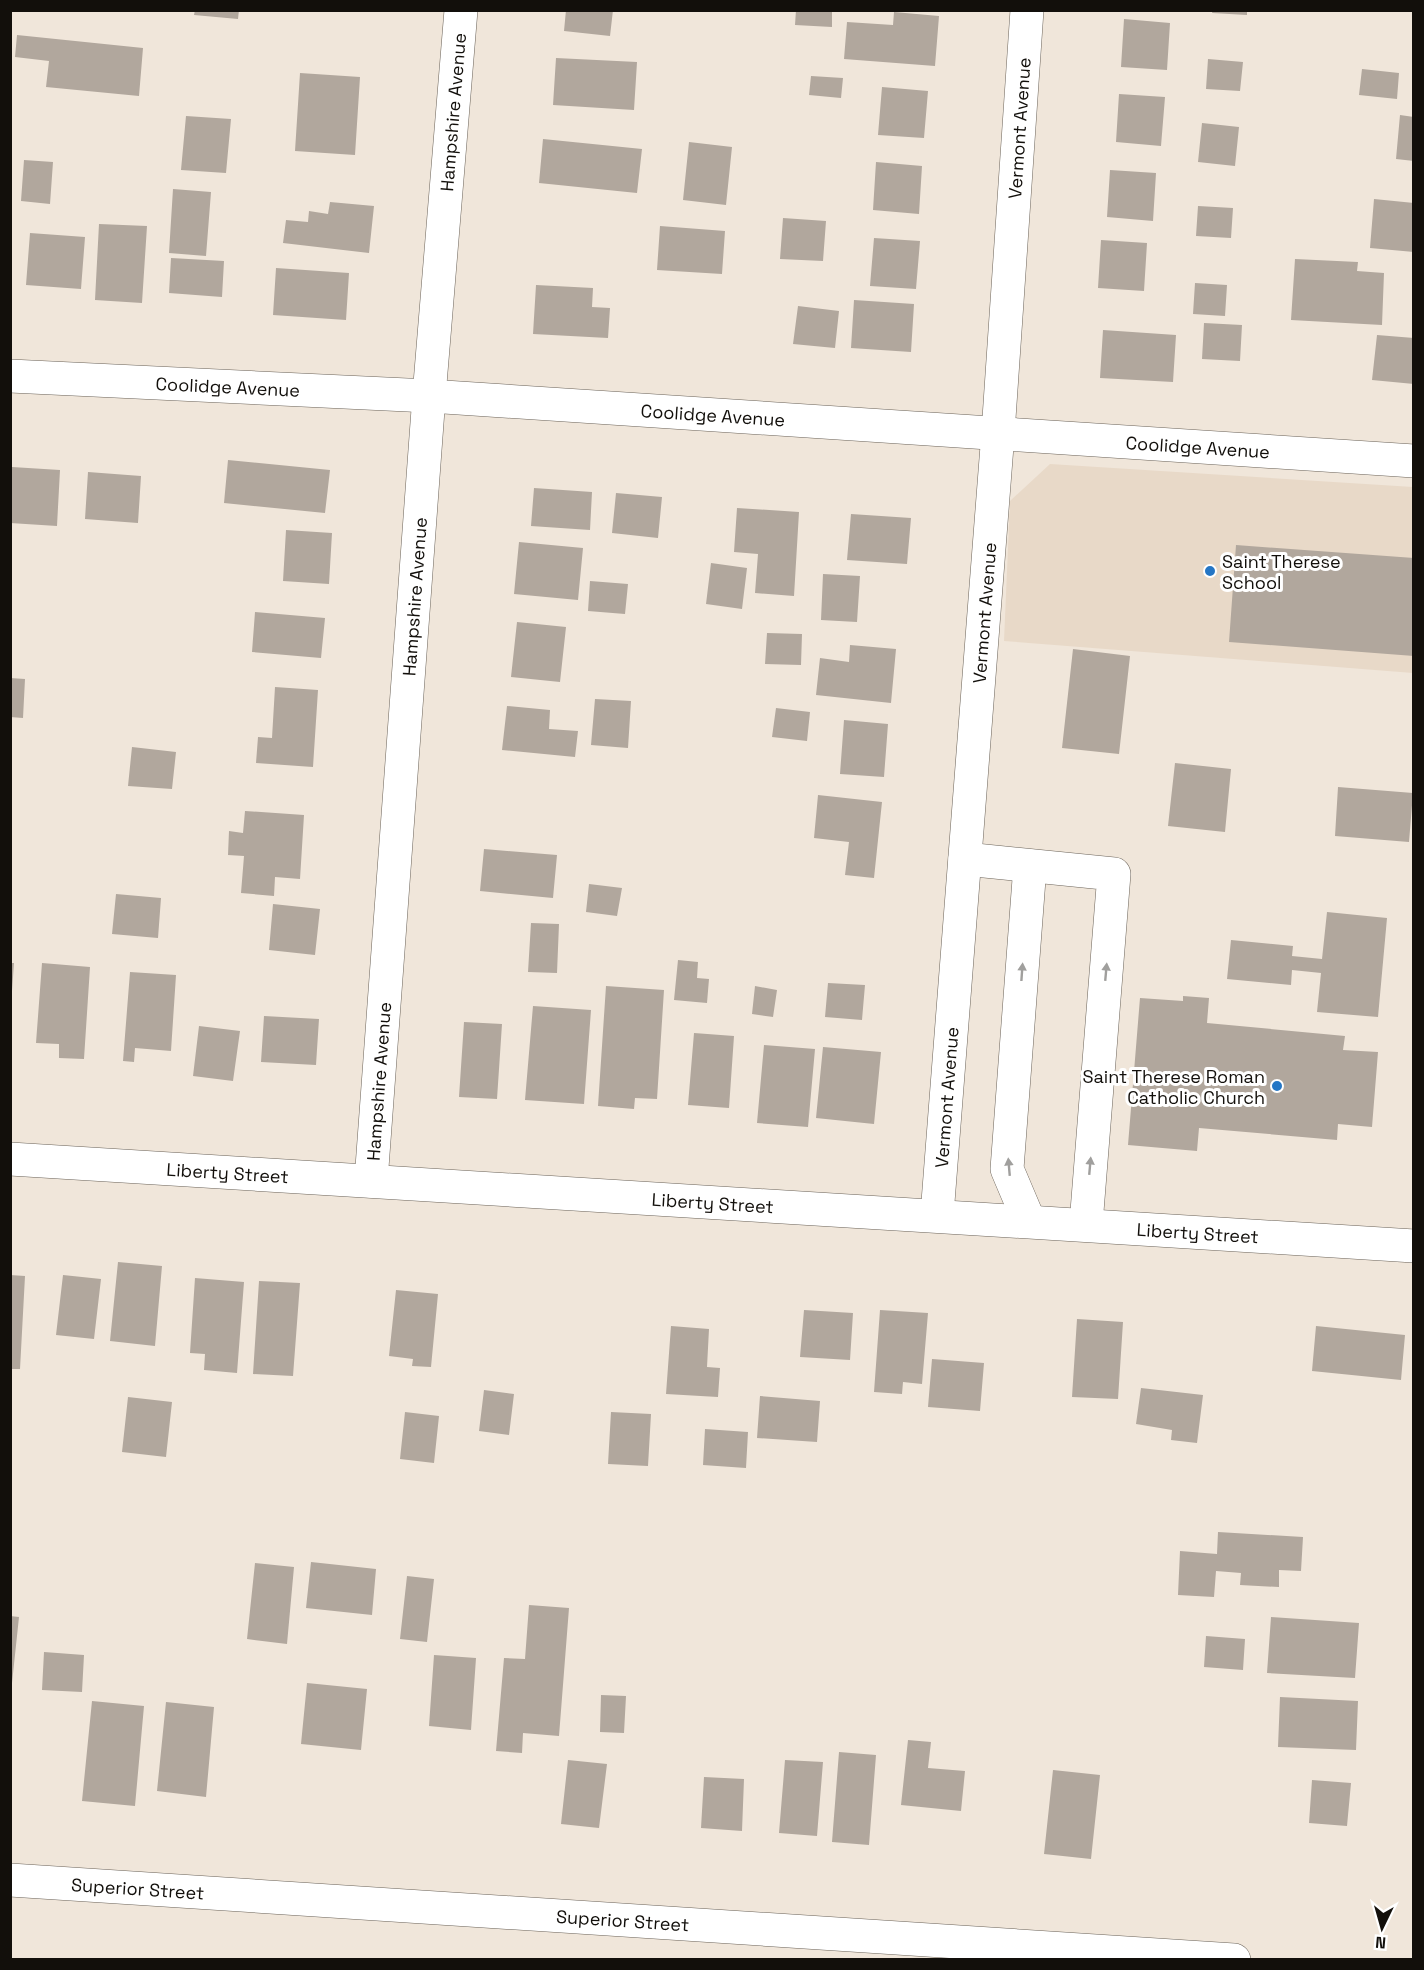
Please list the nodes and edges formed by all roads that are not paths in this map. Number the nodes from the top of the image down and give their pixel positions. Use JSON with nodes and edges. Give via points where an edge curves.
{"nodes":[{"id":1,"x":461,"y":10,"type":"edge"},
{"id":2,"x":1027,"y":10,"type":"edge"},
{"id":3,"x":10,"y":376,"type":"edge"},
{"id":4,"x":429,"y":396,"type":"junction"},
{"id":5,"x":998,"y":433,"type":"junction"},
{"id":6,"x":1413,"y":461,"type":"edge"},
{"id":7,"x":965,"y":860,"type":"junction"},
{"id":8,"x":1030,"y":866,"type":"junction"},
{"id":9,"x":10,"y":1159,"type":"edge"},
{"id":10,"x":371,"y":1181,"type":"junction"},
{"id":11,"x":937,"y":1215,"type":"junction"},
{"id":12,"x":1029,"y":1221,"type":"junction"},
{"id":13,"x":1086,"y":1224,"type":"junction"},
{"id":14,"x":1413,"y":1246,"type":"edge"},
{"id":15,"x":10,"y":1880,"type":"edge"},
{"id":16,"x":1234,"y":1959,"type":"edge"}],
"edges":[{"from":1,"to":4,"type":"street","name":"Hampshire Avenue"},
{"from":2,"to":5,"type":"street","name":"Vermont Avenue"},
{"from":3,"to":4,"type":"street","name":"Coolidge Avenue"},
{"from":4,"to":5,"type":"street","name":"Coolidge Avenue"},
{"from":4,"to":10,"type":"street","name":"Hampshire Avenue"},
{"from":5,"to":6,"type":"street","name":"Coolidge Avenue"},
{"from":5,"to":7,"type":"street","name":"Vermont Avenue"},
{"from":7,"to":8,"type":"street"},
{"from":7,"to":11,"type":"street","name":"Vermont Avenue"},
{"from":12,"to":8,"type":"street","one_way":true,"via":[[1007,1170]]},
{"from":13,"to":8,"type":"street","one_way":true,"via":[[1114,874]]},
{"from":9,"to":10,"type":"street","name":"Liberty Street"},
{"from":10,"to":11,"type":"street","name":"Liberty Street"},
{"from":11,"to":12,"type":"street","name":"Liberty Street"},
{"from":12,"to":13,"type":"street","name":"Liberty Street"},
{"from":13,"to":14,"type":"street","name":"Liberty Street"},
{"from":15,"to":16,"type":"street","name":"Superior Street"}]}
